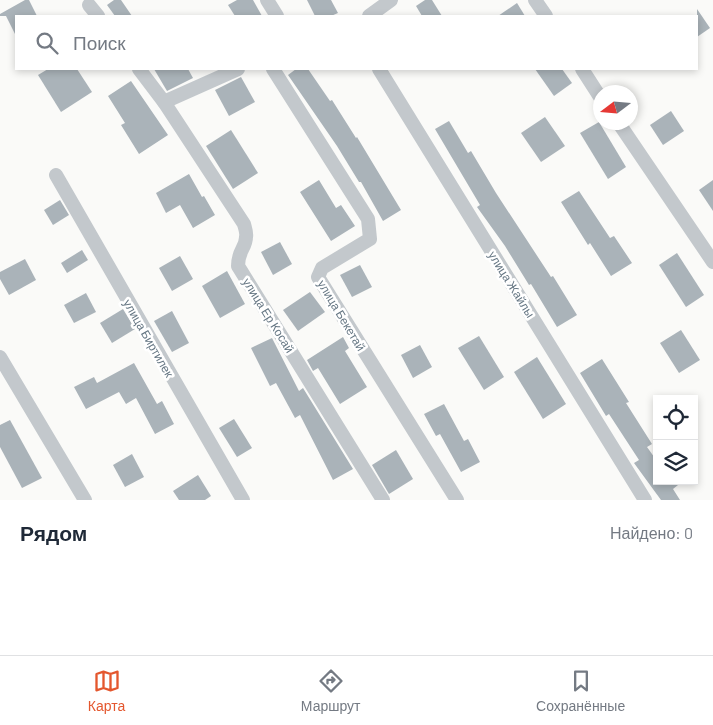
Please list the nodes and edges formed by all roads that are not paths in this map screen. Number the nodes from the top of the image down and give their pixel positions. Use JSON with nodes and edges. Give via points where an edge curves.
{"nodes":[{"id":1,"x":267,"y":0,"type":"edge"},
{"id":2,"x":391,"y":0,"type":"edge"},
{"id":3,"x":535,"y":0,"type":"edge"},
{"id":4,"x":276,"y":15,"type":"edge"},
{"id":5,"x":370,"y":15,"type":"edge"},
{"id":6,"x":545,"y":15,"type":"edge"},
{"id":7,"x":140,"y":70,"type":"edge"},
{"id":8,"x":236,"y":70,"type":"edge"},
{"id":9,"x":273,"y":70,"type":"edge"},
{"id":10,"x":380,"y":70,"type":"edge"},
{"id":11,"x":583,"y":70,"type":"edge"},
{"id":12,"x":593,"y":86,"type":"edge"},
{"id":13,"x":164,"y":102,"type":"junction"},
{"id":14,"x":623,"y":130,"type":"edge"},
{"id":15,"x":56,"y":176,"type":"dead end"},
{"id":16,"x":713,"y":262,"type":"edge"},
{"id":17,"x":0,"y":357,"type":"edge"},
{"id":18,"x":84,"y":500,"type":"edge"},
{"id":19,"x":243,"y":500,"type":"edge"},
{"id":20,"x":384,"y":500,"type":"edge"},
{"id":21,"x":457,"y":500,"type":"edge"},
{"id":22,"x":645,"y":500,"type":"edge"}],
"edges":[{"from":1,"to":4,"type":"street"},
{"from":2,"to":5,"type":"street"},
{"from":3,"to":6,"type":"street"},
{"from":7,"to":13,"type":"street","name":"улица Ер Косай"},
{"from":8,"to":13,"type":"street"},
{"from":9,"to":21,"type":"street","name":"улица Бекетай","via":[[368,219],[370,239],[322,268],[318,277]]},
{"from":10,"to":22,"type":"street","name":"улица Жайлы"},
{"from":11,"to":12,"type":"street"},
{"from":13,"to":20,"type":"street","name":"улица Ер Косай","via":[[244,224],[246,237],[238,255],[238,266]]},
{"from":14,"to":16,"type":"street"},
{"from":15,"to":19,"type":"street","name":"улица Биртилек"},
{"from":17,"to":18,"type":"street"}]}
